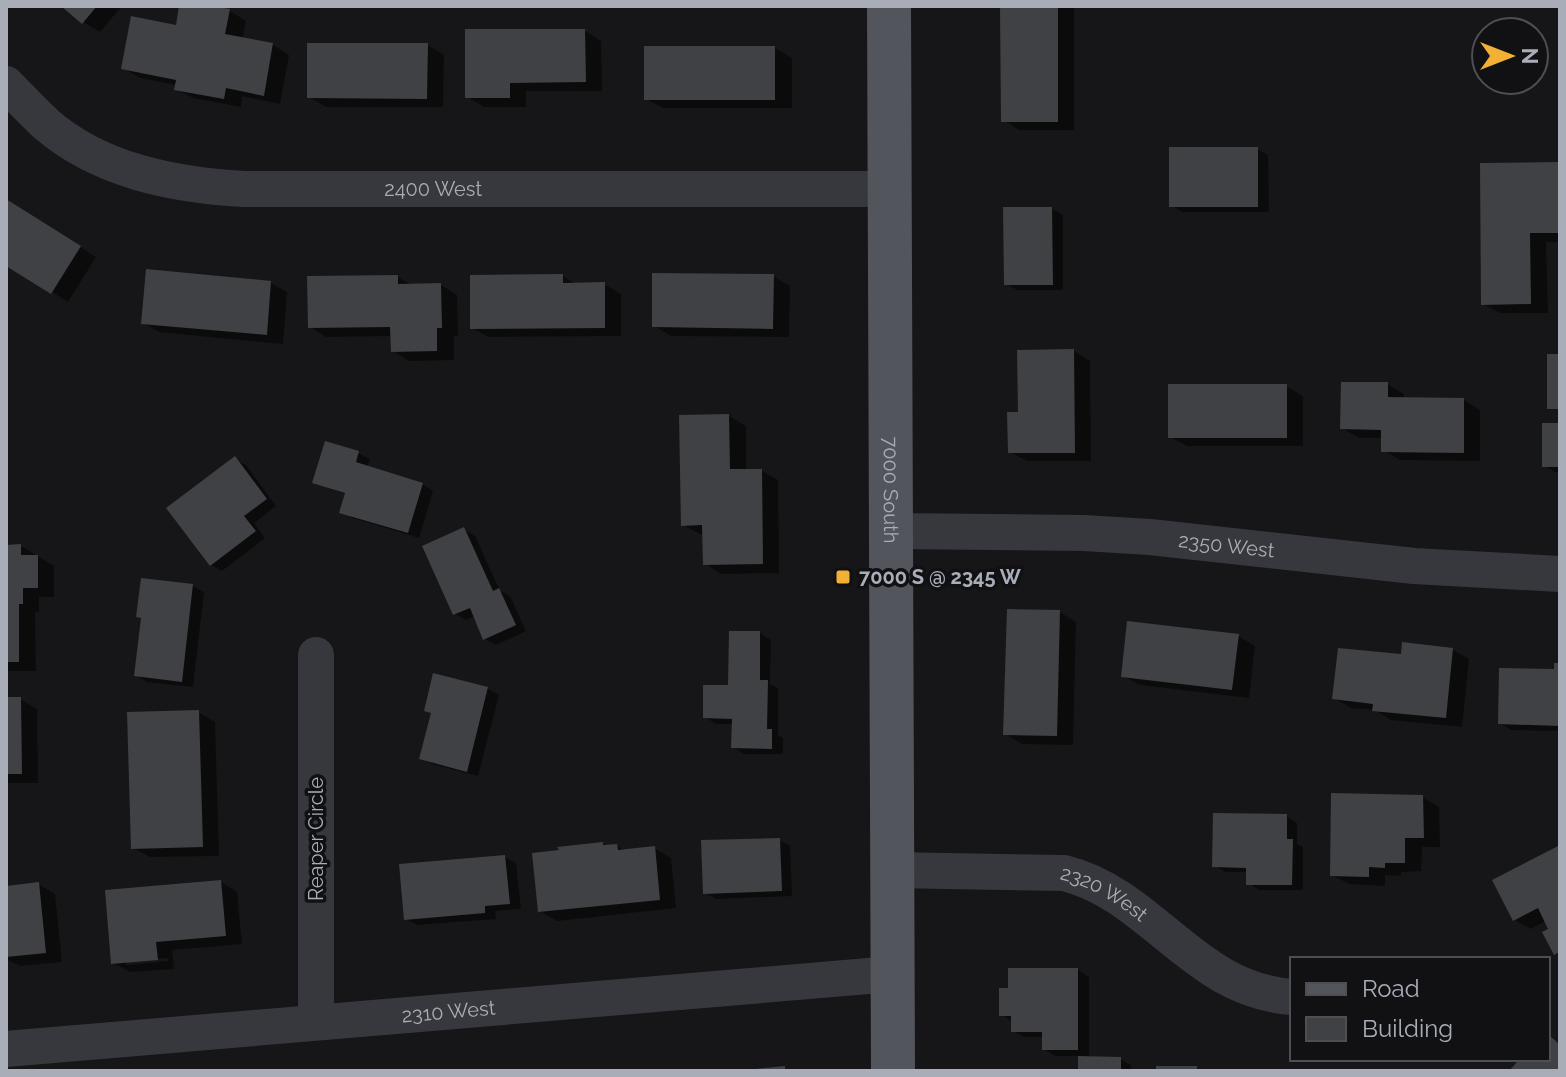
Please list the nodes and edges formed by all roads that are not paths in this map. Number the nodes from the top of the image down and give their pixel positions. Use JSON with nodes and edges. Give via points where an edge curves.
{"nodes":[{"id":1,"x":889,"y":6,"type":"edge"},
{"id":2,"x":6,"y":84,"type":"edge"},
{"id":3,"x":889,"y":189,"type":"junction"},
{"id":4,"x":891,"y":531,"type":"junction"},
{"id":5,"x":1560,"y":574,"type":"edge"},
{"id":6,"x":316,"y":655,"type":"dead end"},
{"id":7,"x":891,"y":870,"type":"junction"},
{"id":8,"x":892,"y":974,"type":"junction"},
{"id":9,"x":1290,"y":997,"type":"edge"},
{"id":10,"x":316,"y":1022,"type":"junction"},
{"id":11,"x":6,"y":1049,"type":"edge"},
{"id":12,"x":893,"y":1071,"type":"edge"}],
"edges":[{"from":1,"to":3,"type":"main road","name":"7000 South"},
{"from":2,"to":3,"type":"street","name":"2400 West","via":[[48,125],[95,156],[198,186]]},
{"from":3,"to":4,"type":"main road","name":"7000 South"},
{"from":4,"to":5,"type":"street","name":"2350 West","via":[[1150,537],[1414,566]]},
{"from":4,"to":7,"type":"main road","name":"7000 South"},
{"from":6,"to":10,"type":"street","name":"Reaper Circle"},
{"from":7,"to":8,"type":"main road","name":"7000 South"},
{"from":7,"to":9,"type":"street","name":"2320 West","via":[[1064,873],[1088,879],[1224,978]]},
{"from":8,"to":10,"type":"street","name":"2310 West"},
{"from":8,"to":12,"type":"main road","name":"7000 South"},
{"from":10,"to":11,"type":"street","name":"2310 West"}]}
